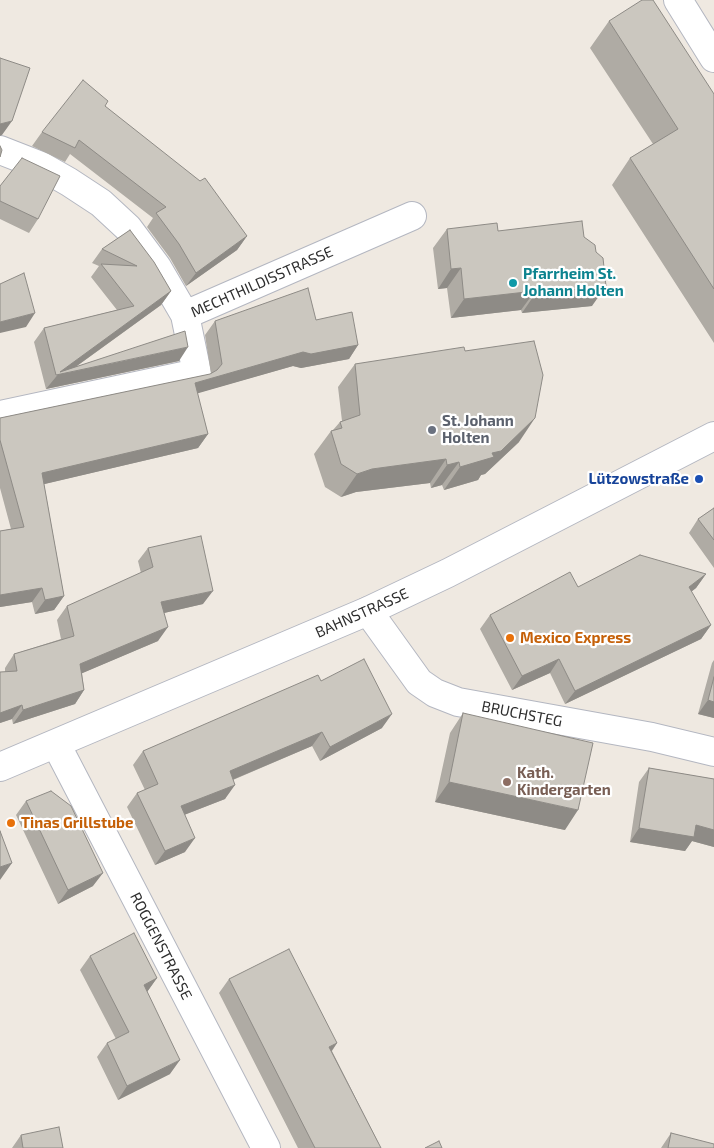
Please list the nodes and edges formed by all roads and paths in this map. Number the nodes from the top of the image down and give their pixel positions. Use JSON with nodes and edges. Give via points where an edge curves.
{"nodes":[{"id":1,"x":678,"y":0,"type":"edge"},
{"id":2,"x":714,"y":58,"type":"edge"},
{"id":3,"x":0,"y":150,"type":"edge"},
{"id":4,"x":412,"y":216,"type":"dead end"},
{"id":5,"x":185,"y":315,"type":"junction"},
{"id":6,"x":0,"y":415,"type":"edge"},
{"id":7,"x":714,"y":436,"type":"edge"},
{"id":8,"x":368,"y":611,"type":"junction"},
{"id":9,"x":56,"y":744,"type":"junction"},
{"id":10,"x":714,"y":752,"type":"edge"},
{"id":11,"x":0,"y":767,"type":"edge"},
{"id":12,"x":266,"y":1148,"type":"edge"}],
"edges":[{"from":1,"to":2,"type":"street"},
{"from":3,"to":5,"type":"street","via":[[41,166],[101,203],[128,228],[157,267]]},
{"from":4,"to":5,"type":"street","name":"MECHTHILDISSTRASSE"},
{"from":5,"to":6,"type":"street","name":"MECHTHILDISSTRASSE","via":[[197,373]]},
{"from":7,"to":8,"type":"street","name":"BAHNSTRASSE","via":[[448,574]]},
{"from":8,"to":9,"type":"street","name":"BAHNSTRASSE"},
{"from":8,"to":10,"type":"street","name":"BRUCHSTEG","via":[[419,682],[435,694],[458,702],[652,737]]},
{"from":9,"to":11,"type":"street","name":"BAHNSTRASSE"},
{"from":9,"to":12,"type":"street","name":"ROGGENSTRASSE"}]}
